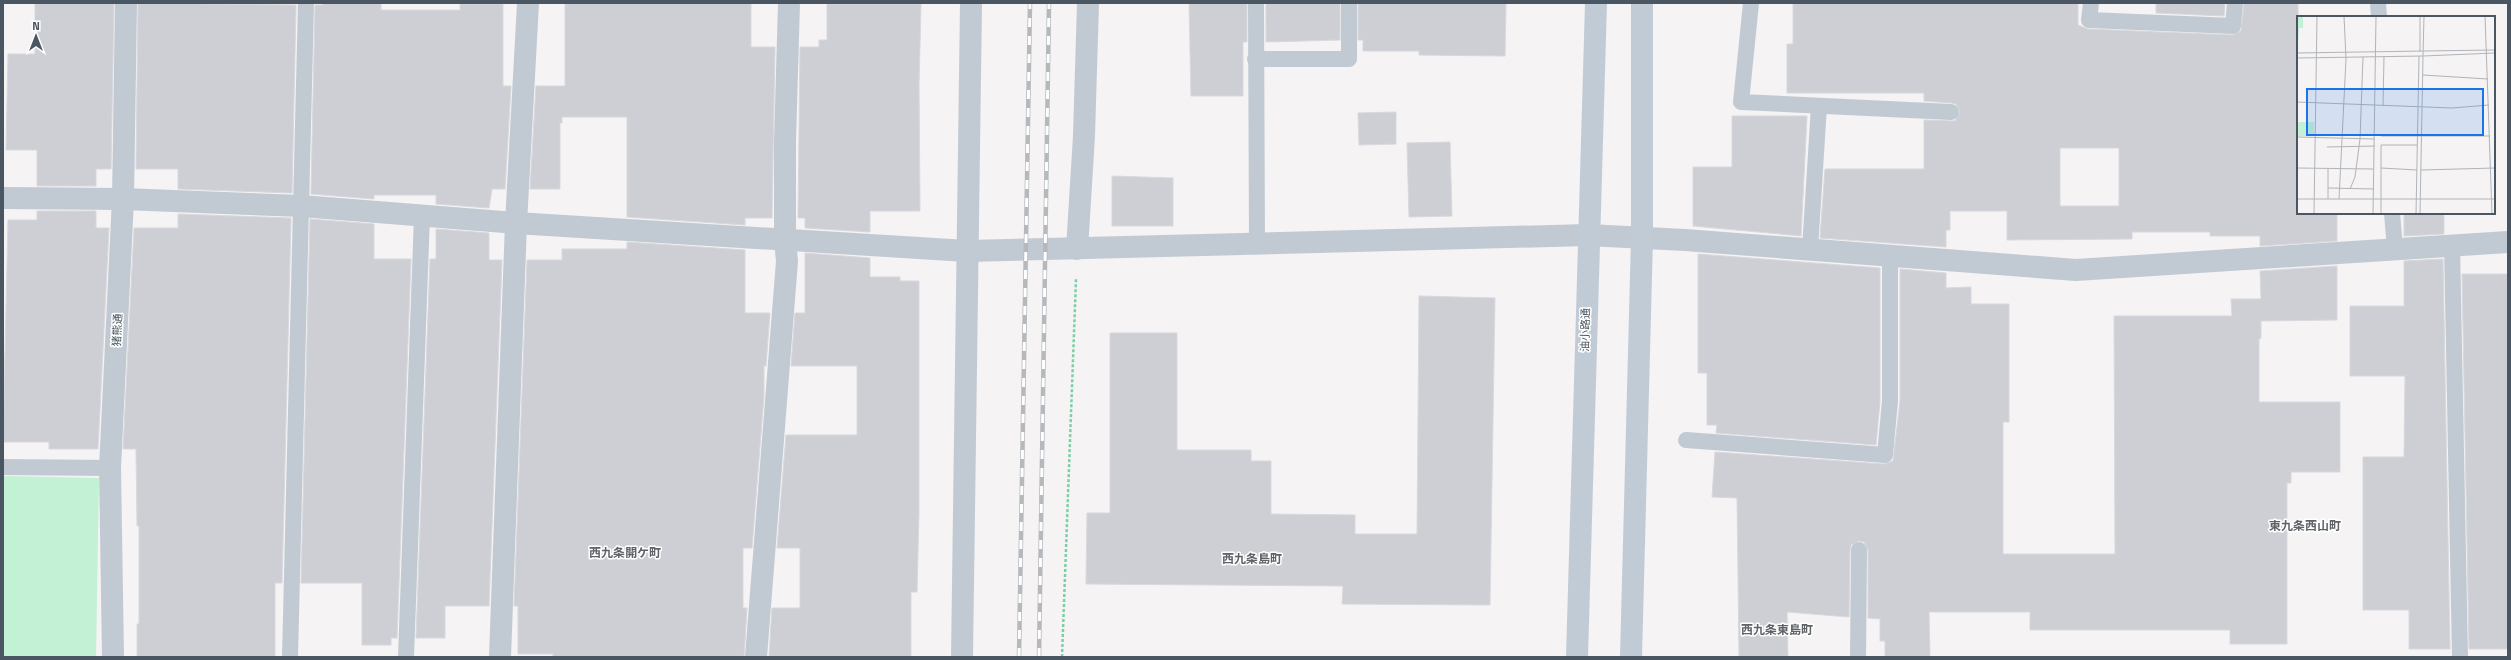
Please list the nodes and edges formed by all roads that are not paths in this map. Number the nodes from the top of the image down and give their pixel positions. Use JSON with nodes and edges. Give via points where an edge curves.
{"nodes":[{"id":1,"x":126,"y":3,"type":"edge"},
{"id":2,"x":306,"y":3,"type":"edge"},
{"id":3,"x":528,"y":3,"type":"edge"},
{"id":4,"x":789,"y":3,"type":"edge"},
{"id":5,"x":971,"y":3,"type":"edge"},
{"id":6,"x":1088,"y":3,"type":"edge"},
{"id":7,"x":1256,"y":3,"type":"edge"},
{"id":8,"x":1349,"y":3,"type":"edge"},
{"id":9,"x":1596,"y":3,"type":"edge"},
{"id":10,"x":1642,"y":3,"type":"edge"},
{"id":11,"x":1751,"y":3,"type":"edge"},
{"id":12,"x":2091,"y":3,"type":"edge"},
{"id":13,"x":2235,"y":3,"type":"edge"},
{"id":14,"x":2378,"y":3,"type":"edge"},
{"id":15,"x":2379,"y":16,"type":"edge"},
{"id":16,"x":1255,"y":58,"type":"junction"},
{"id":17,"x":1819,"y":106,"type":"junction"},
{"id":18,"x":1951,"y":112,"type":"dead end"},
{"id":19,"x":3,"y":198,"type":"edge"},
{"id":20,"x":123,"y":199,"type":"junction"},
{"id":21,"x":302,"y":206,"type":"junction"},
{"id":22,"x":2392,"y":214,"type":"edge"},
{"id":23,"x":422,"y":216,"type":"junction"},
{"id":24,"x":516,"y":223,"type":"junction"},
{"id":25,"x":1588,"y":235,"type":"junction"},
{"id":26,"x":1642,"y":238,"type":"junction"},
{"id":27,"x":785,"y":240,"type":"junction"},
{"id":28,"x":2508,"y":242,"type":"edge"},
{"id":29,"x":1257,"y":244,"type":"junction"},
{"id":30,"x":2452,"y":245,"type":"junction"},
{"id":31,"x":1077,"y":248,"type":"junction"},
{"id":32,"x":1810,"y":249,"type":"junction"},
{"id":33,"x":2395,"y":249,"type":"junction"},
{"id":34,"x":967,"y":251,"type":"junction"},
{"id":35,"x":1890,"y":255,"type":"junction"},
{"id":36,"x":1686,"y":440,"type":"dead end"},
{"id":37,"x":3,"y":467,"type":"edge"},
{"id":38,"x":110,"y":468,"type":"junction"},
{"id":39,"x":1859,"y":550,"type":"dead end"},
{"id":40,"x":113,"y":657,"type":"edge"},
{"id":41,"x":290,"y":657,"type":"edge"},
{"id":42,"x":406,"y":657,"type":"edge"},
{"id":43,"x":500,"y":657,"type":"edge"},
{"id":44,"x":756,"y":657,"type":"edge"},
{"id":45,"x":962,"y":657,"type":"edge"},
{"id":46,"x":1577,"y":657,"type":"edge"},
{"id":47,"x":1631,"y":657,"type":"edge"},
{"id":48,"x":1858,"y":657,"type":"edge"},
{"id":49,"x":2460,"y":657,"type":"edge"}],
"edges":[{"from":1,"to":20,"type":"street","name":"猪熊通"},
{"from":2,"to":21,"type":"lane"},
{"from":3,"to":24,"type":"street"},
{"from":4,"to":27,"type":"street"},
{"from":5,"to":34,"type":"street"},
{"from":6,"to":31,"type":"street"},
{"from":7,"to":16,"type":"lane"},
{"from":8,"to":16,"type":"lane","via":[[1349,59]]},
{"from":9,"to":25,"type":"street","name":"油小路通"},
{"from":10,"to":26,"type":"street"},
{"from":11,"to":17,"type":"lane","via":[[1741,102]]},
{"from":12,"to":13,"type":"lane","via":[[2089,20],[2233,26]]},
{"from":14,"to":15,"type":"lane"},
{"from":16,"to":29,"type":"lane"},
{"from":17,"to":18,"type":"lane"},
{"from":17,"to":32,"type":"lane"},
{"from":19,"to":20,"type":"street"},
{"from":20,"to":21,"type":"street"},
{"from":20,"to":38,"type":"street","name":"猪熊通"},
{"from":21,"to":23,"type":"street"},
{"from":21,"to":41,"type":"lane"},
{"from":22,"to":33,"type":"lane"},
{"from":23,"to":24,"type":"street"},
{"from":23,"to":42,"type":"lane"},
{"from":24,"to":27,"type":"street"},
{"from":24,"to":43,"type":"street"},
{"from":25,"to":26,"type":"street"},
{"from":25,"to":29,"type":"street"},
{"from":25,"to":46,"type":"street","name":"油小路通"},
{"from":26,"to":32,"type":"street"},
{"from":26,"to":47,"type":"street"},
{"from":27,"to":34,"type":"street"},
{"from":27,"to":44,"type":"street","via":[[787,261]]},
{"from":28,"to":30,"type":"street"},
{"from":29,"to":31,"type":"street"},
{"from":30,"to":33,"type":"street"},
{"from":30,"to":49,"type":"lane"},
{"from":31,"to":34,"type":"street"},
{"from":32,"to":35,"type":"street"},
{"from":33,"to":35,"type":"street","via":[[2076,270]]},
{"from":34,"to":45,"type":"street"},
{"from":35,"to":36,"type":"lane","via":[[1890,401],[1885,456]]},
{"from":37,"to":38,"type":"lane"},
{"from":38,"to":40,"type":"street","name":"猪熊通"},
{"from":39,"to":48,"type":"lane"}]}
